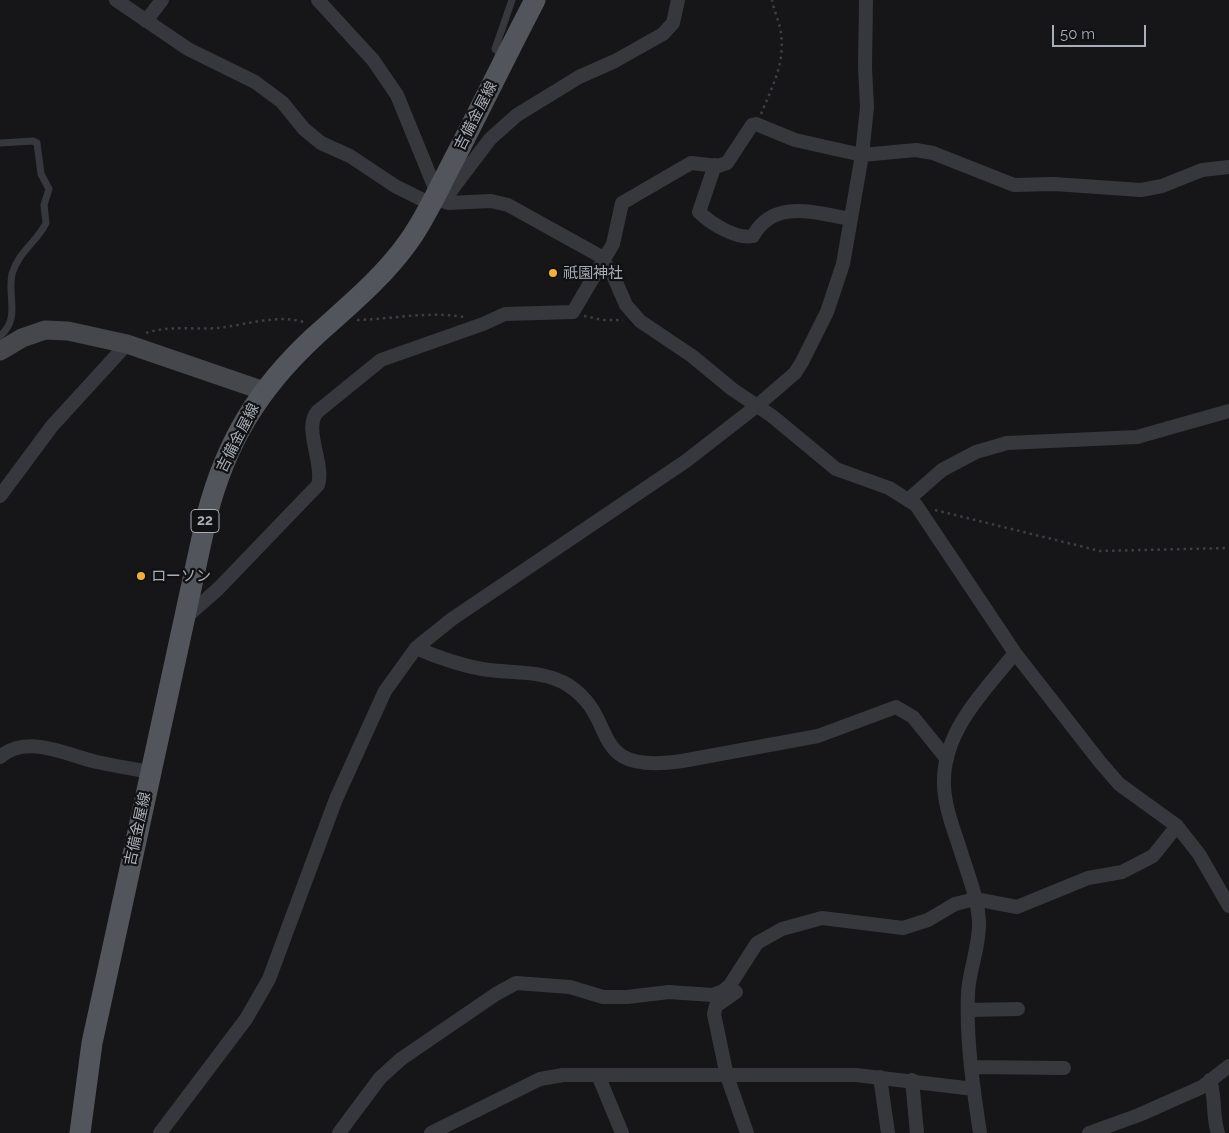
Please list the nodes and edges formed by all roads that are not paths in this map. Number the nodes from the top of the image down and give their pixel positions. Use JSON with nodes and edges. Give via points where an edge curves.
{"nodes":[{"id":1,"x":116,"y":0,"type":"edge"},
{"id":2,"x":162,"y":0,"type":"edge"},
{"id":3,"x":318,"y":0,"type":"edge"},
{"id":4,"x":512,"y":0,"type":"edge"},
{"id":5,"x":535,"y":0,"type":"edge"},
{"id":6,"x":678,"y":0,"type":"edge"},
{"id":7,"x":866,"y":0,"type":"edge"},
{"id":8,"x":146,"y":21,"type":"junction"},
{"id":9,"x":505,"y":58,"type":"junction"},
{"id":10,"x":0,"y":143,"type":"edge"},
{"id":11,"x":862,"y":155,"type":"junction"},
{"id":12,"x":716,"y":165,"type":"junction"},
{"id":13,"x":1229,"y":167,"type":"edge"},
{"id":14,"x":435,"y":198,"type":"junction"},
{"id":15,"x":850,"y":219,"type":"junction"},
{"id":16,"x":603,"y":259,"type":"junction"},
{"id":17,"x":0,"y":336,"type":"edge"},
{"id":18,"x":127,"y":344,"type":"junction"},
{"id":19,"x":0,"y":351,"type":"edge"},
{"id":20,"x":264,"y":391,"type":"junction"},
{"id":21,"x":758,"y":405,"type":"junction"},
{"id":22,"x":1229,"y":411,"type":"edge"},
{"id":23,"x":0,"y":496,"type":"edge"},
{"id":24,"x":913,"y":502,"type":"junction"},
{"id":25,"x":184,"y":619,"type":"junction"},
{"id":26,"x":416,"y":648,"type":"junction"},
{"id":27,"x":1015,"y":653,"type":"junction"},
{"id":28,"x":0,"y":757,"type":"edge"},
{"id":29,"x":947,"y":760,"type":"junction"},
{"id":30,"x":151,"y":772,"type":"junction"},
{"id":31,"x":1177,"y":826,"type":"junction"},
{"id":32,"x":975,"y":899,"type":"junction"},
{"id":33,"x":1229,"y":906,"type":"edge"},
{"id":34,"x":741,"y":969,"type":"junction"},
{"id":35,"x":1018,"y":1009,"type":"dead end"},
{"id":36,"x":968,"y":1010,"type":"junction"},
{"id":37,"x":1229,"y":1066,"type":"edge"},
{"id":38,"x":972,"y":1067,"type":"junction"},
{"id":39,"x":1064,"y":1068,"type":"dead end"},
{"id":40,"x":598,"y":1075,"type":"junction"},
{"id":41,"x":727,"y":1076,"type":"junction"},
{"id":42,"x":880,"y":1077,"type":"junction"},
{"id":43,"x":912,"y":1080,"type":"junction"},
{"id":44,"x":1210,"y":1080,"type":"junction"},
{"id":45,"x":974,"y":1088,"type":"junction"},
{"id":46,"x":913,"y":1132,"type":"edge"},
{"id":47,"x":80,"y":1133,"type":"edge"},
{"id":48,"x":160,"y":1133,"type":"edge"},
{"id":49,"x":339,"y":1133,"type":"edge"},
{"id":50,"x":431,"y":1133,"type":"edge"},
{"id":51,"x":622,"y":1133,"type":"edge"},
{"id":52,"x":747,"y":1133,"type":"edge"},
{"id":53,"x":888,"y":1133,"type":"edge"},
{"id":54,"x":980,"y":1133,"type":"edge"},
{"id":55,"x":1089,"y":1133,"type":"edge"},
{"id":56,"x":1218,"y":1133,"type":"edge"}],
"edges":[{"from":1,"to":8,"type":"street"},
{"from":2,"to":8,"type":"street"},
{"from":3,"to":14,"type":"street","via":[[373,60],[397,95]]},
{"from":4,"to":9,"type":"lane","via":[[494,49]]},
{"from":5,"to":9,"type":"main road","name":"吉備金屋線","number":"22"},
{"from":6,"to":14,"type":"street","via":[[673,23],[663,34],[578,77],[518,115],[490,139],[450,192]]},
{"from":7,"to":11,"type":"street","via":[[864,68],[867,107]]},
{"from":8,"to":14,"type":"street","via":[[199,55],[255,82],[282,102],[304,129],[322,143],[350,156],[395,186]]},
{"from":9,"to":14,"type":"main road","name":"吉備金屋線","number":"22"},
{"from":10,"to":17,"type":"lane","via":[[37,143],[41,174],[49,189],[44,205],[46,223],[17,261],[12,276],[12,318]]},
{"from":11,"to":12,"type":"street","via":[[795,140],[756,124],[748,129],[727,163]]},
{"from":11,"to":13,"type":"street","via":[[916,150],[933,153],[1014,185],[1054,184],[1141,190],[1162,186],[1202,170]]},
{"from":11,"to":15,"type":"street"},
{"from":12,"to":15,"type":"street","via":[[699,212],[742,236],[753,236],[764,221],[791,210]]},
{"from":12,"to":16,"type":"street","via":[[696,163],[685,166],[622,203],[617,236]]},
{"from":14,"to":16,"type":"street","via":[[448,203],[491,200],[508,205]]},
{"from":14,"to":20,"type":"main road","name":"吉備金屋線","number":"22","via":[[392,264],[288,363]]},
{"from":15,"to":21,"type":"street","via":[[842,264],[813,341],[795,373]]},
{"from":16,"to":21,"type":"street","via":[[626,305],[640,321]]},
{"from":16,"to":25,"type":"street","via":[[570,314],[514,312],[381,360],[317,412],[313,420],[320,477],[318,485],[231,576]]},
{"from":18,"to":19,"type":"street","via":[[68,330],[45,330]]},
{"from":18,"to":20,"type":"street"},
{"from":18,"to":23,"type":"street","via":[[52,426]]},
{"from":20,"to":25,"type":"main road","name":"吉備金屋線","number":"22","via":[[236,436],[219,474]]},
{"from":21,"to":24,"type":"street","via":[[836,469],[890,488]]},
{"from":21,"to":26,"type":"street","via":[[686,461],[452,619]]},
{"from":22,"to":24,"type":"street","via":[[1137,437],[1007,444],[976,452],[942,470]]},
{"from":24,"to":27,"type":"street"},
{"from":25,"to":30,"type":"main road","name":"吉備金屋線","number":"22"},
{"from":26,"to":29,"type":"street","via":[[481,669],[544,676],[567,684],[590,709],[611,746],[628,760],[639,763],[663,764],[818,736],[896,707],[913,717]]},
{"from":26,"to":48,"type":"street","via":[[375,709],[292,911],[269,979],[246,1019]]},
{"from":27,"to":29,"type":"street","via":[[971,707],[954,738]]},
{"from":27,"to":31,"type":"street","via":[[1119,784]]},
{"from":28,"to":30,"type":"street","via":[[27,746],[53,748],[95,762]]},
{"from":29,"to":32,"type":"street","via":[[944,781],[948,810]]},
{"from":30,"to":47,"type":"main road","name":"吉備金屋線","number":"22","via":[[92,1043]]},
{"from":31,"to":32,"type":"street","via":[[1153,856],[1122,872],[1088,878],[1017,907]]},
{"from":31,"to":33,"type":"street","via":[[1199,854]]},
{"from":32,"to":34,"type":"street","via":[[955,904],[928,920],[903,928],[822,918],[806,921],[762,939]]},
{"from":32,"to":36,"type":"street","via":[[979,923]]},
{"from":34,"to":41,"type":"street","via":[[742,985],[714,1008]]},
{"from":34,"to":49,"type":"street","via":[[727,988],[712,995],[669,992],[603,997],[570,987],[516,983],[400,1059],[380,1078]]},
{"from":35,"to":36,"type":"street"},
{"from":36,"to":38,"type":"street"},
{"from":37,"to":44,"type":"street"},
{"from":38,"to":39,"type":"street"},
{"from":38,"to":45,"type":"street"},
{"from":40,"to":41,"type":"street"},
{"from":40,"to":50,"type":"street","via":[[562,1074],[540,1079]]},
{"from":40,"to":51,"type":"street"},
{"from":41,"to":42,"type":"street"},
{"from":41,"to":52,"type":"street"},
{"from":42,"to":43,"type":"street"},
{"from":42,"to":53,"type":"street"},
{"from":43,"to":45,"type":"street"},
{"from":43,"to":46,"type":"street"},
{"from":44,"to":55,"type":"street","via":[[1202,1087],[1140,1115]]},
{"from":44,"to":56,"type":"street"},
{"from":45,"to":54,"type":"street"}]}
